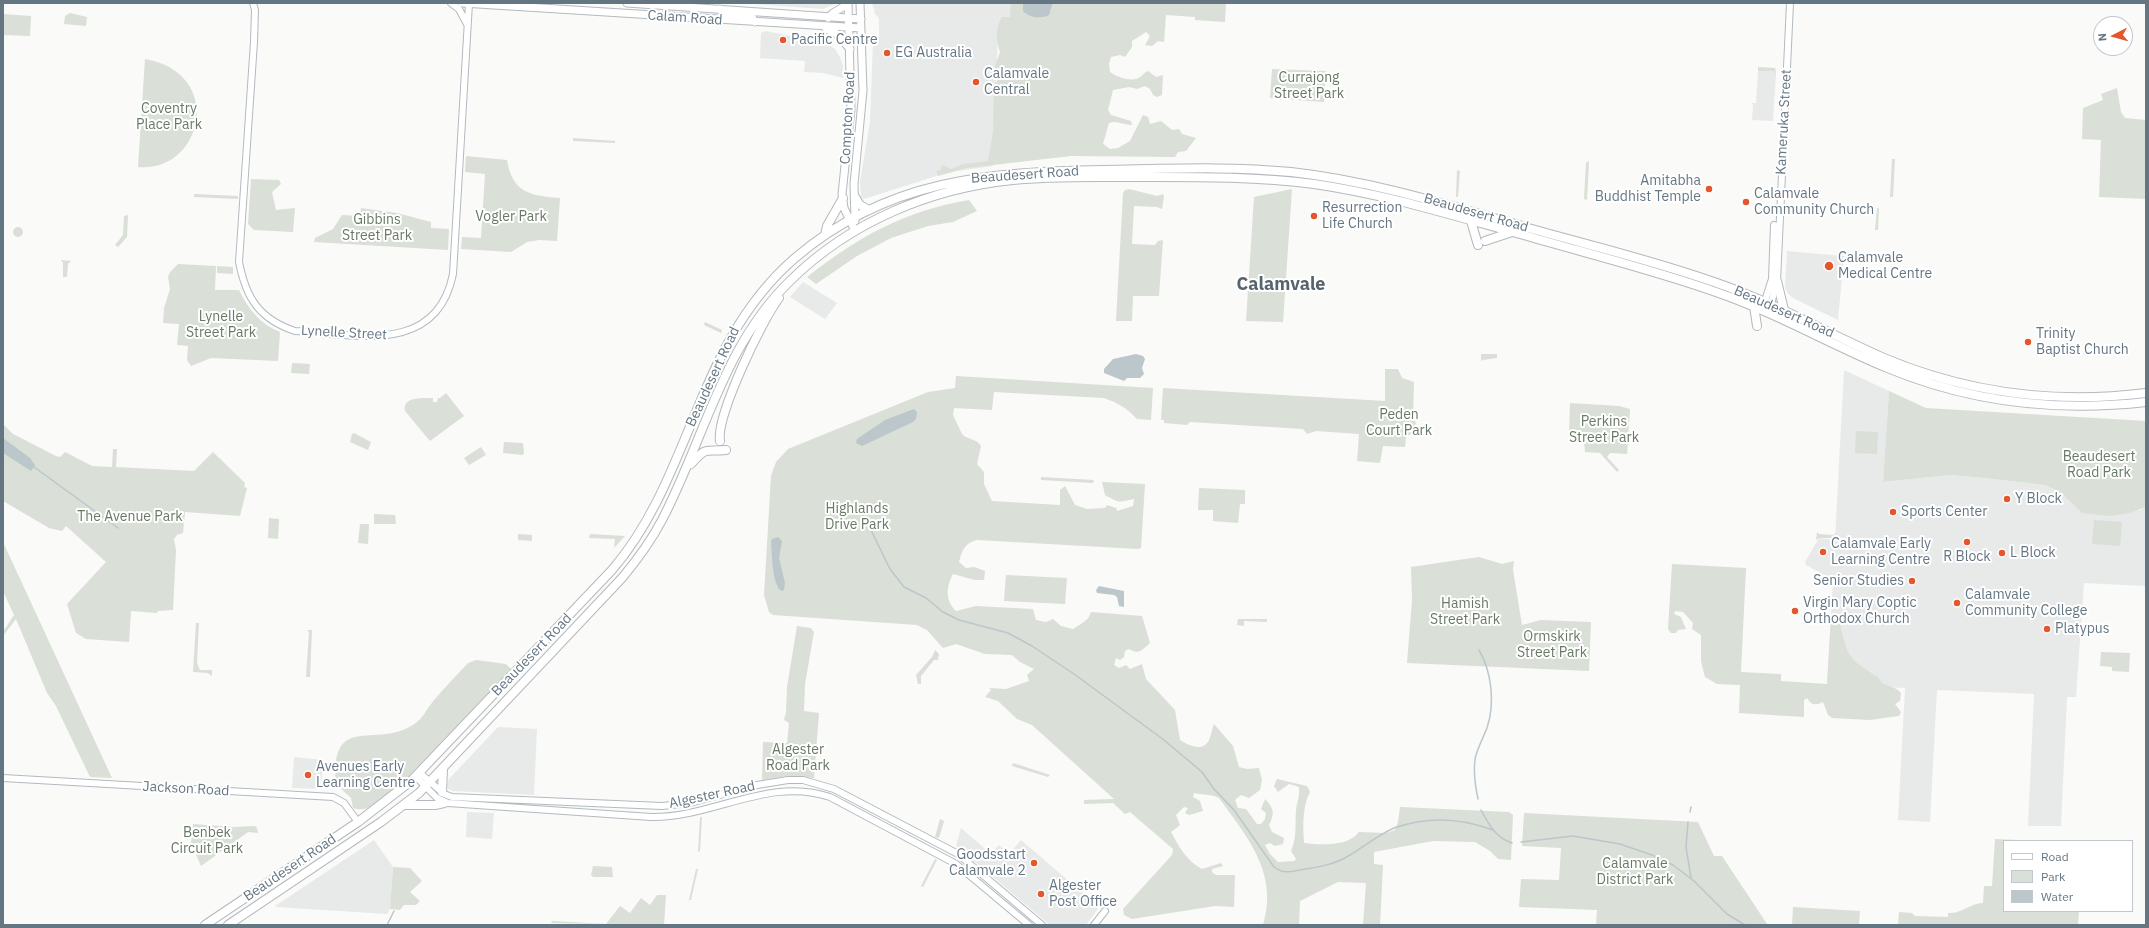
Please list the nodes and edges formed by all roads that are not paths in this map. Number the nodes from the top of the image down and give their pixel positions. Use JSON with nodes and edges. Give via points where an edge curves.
{"nodes":[{"id":1,"x":254,"y":3,"type":"edge"},
{"id":2,"x":451,"y":3,"type":"edge"},
{"id":3,"x":462,"y":3,"type":"edge"},
{"id":4,"x":469,"y":3,"type":"edge"},
{"id":5,"x":626,"y":3,"type":"edge"},
{"id":6,"x":848,"y":3,"type":"edge"},
{"id":7,"x":860,"y":3,"type":"edge"},
{"id":8,"x":1786,"y":3,"type":"edge"},
{"id":9,"x":1790,"y":3,"type":"edge"},
{"id":10,"x":720,"y":9,"type":"junction"},
{"id":11,"x":828,"y":18,"type":"junction"},
{"id":12,"x":849,"y":19,"type":"junction"},
{"id":13,"x":861,"y":19,"type":"junction"},
{"id":14,"x":755,"y":22,"type":"junction"},
{"id":15,"x":468,"y":25,"type":"junction"},
{"id":16,"x":824,"y":27,"type":"junction"},
{"id":17,"x":849,"y":28,"type":"junction"},
{"id":18,"x":861,"y":28,"type":"junction"},
{"id":19,"x":850,"y":49,"type":"junction"},
{"id":20,"x":854,"y":197,"type":"junction"},
{"id":21,"x":842,"y":198,"type":"junction"},
{"id":22,"x":869,"y":210,"type":"junction"},
{"id":23,"x":852,"y":219,"type":"junction"},
{"id":24,"x":1472,"y":221,"type":"junction"},
{"id":25,"x":856,"y":230,"type":"junction"},
{"id":26,"x":1512,"y":232,"type":"junction"},
{"id":27,"x":825,"y":235,"type":"junction"},
{"id":28,"x":790,"y":280,"type":"junction"},
{"id":29,"x":1777,"y":281,"type":"junction"},
{"id":30,"x":1768,"y":303,"type":"junction"},
{"id":31,"x":1754,"y":306,"type":"junction"},
{"id":32,"x":1784,"y":310,"type":"junction"},
{"id":33,"x":1765,"y":311,"type":"junction"},
{"id":34,"x":1757,"y":326,"type":"dead end"},
{"id":35,"x":2146,"y":393,"type":"edge"},
{"id":36,"x":2146,"y":402,"type":"edge"},
{"id":37,"x":720,"y":441,"type":"dead end"},
{"id":38,"x":726,"y":450,"type":"dead end"},
{"id":39,"x":684,"y":471,"type":"junction"},
{"id":40,"x":443,"y":769,"type":"junction"},
{"id":41,"x":418,"y":775,"type":"junction"},
{"id":42,"x":3,"y":778,"type":"edge"},
{"id":43,"x":428,"y":784,"type":"junction"},
{"id":44,"x":442,"y":792,"type":"junction"},
{"id":45,"x":444,"y":802,"type":"junction"},
{"id":46,"x":405,"y":805,"type":"junction"},
{"id":47,"x":358,"y":822,"type":"junction"},
{"id":48,"x":1105,"y":911,"type":"dead end"},
{"id":49,"x":205,"y":925,"type":"edge"},
{"id":50,"x":228,"y":925,"type":"edge"},
{"id":51,"x":1029,"y":925,"type":"edge"},
{"id":52,"x":1042,"y":925,"type":"edge"},
{"id":53,"x":1094,"y":925,"type":"edge"}],
"edges":[{"from":1,"to":15,"type":"street","name":"Lynelle Street","via":[[256,10],[240,262],[243,282],[250,298],[264,316],[295,331],[379,336],[409,331],[429,319],[451,286]]},
{"from":2,"to":15,"type":"street","via":[[459,9]]},
{"from":3,"to":4,"type":"main road","name":"Calam Road"},
{"from":4,"to":14,"type":"main road","name":"Calam Road"},
{"from":4,"to":15,"type":"street","name":"Lynelle Street"},
{"from":5,"to":10,"type":"main road","name":"Calam Road"},
{"from":6,"to":11,"type":"main road"},
{"from":6,"to":12,"type":"main road","name":"Compton Road"},
{"from":7,"to":13,"type":"main road","name":"Compton Road"},
{"from":8,"to":30,"type":"street","name":"Kameruka Street","via":[[1772,272]]},
{"from":9,"to":29,"type":"street","name":"Kameruka Street"},
{"from":10,"to":11,"type":"main road","name":"Calam Road"},
{"from":10,"to":14,"type":"main road","via":[[729,15],[752,16]]},
{"from":11,"to":12,"type":"main road","name":"Calam Road"},
{"from":12,"to":13,"type":"main road","name":"Calam Road"},
{"from":12,"to":17,"type":"main road","name":"Compton Road"},
{"from":13,"to":18,"type":"main road","name":"Compton Road"},
{"from":14,"to":16,"type":"main road","name":"Calam Road"},
{"from":16,"to":17,"type":"main road","name":"Calam Road"},
{"from":16,"to":19,"type":"main road","via":[[837,34]]},
{"from":17,"to":18,"type":"main road","name":"Calam Road"},
{"from":17,"to":19,"type":"main road","name":"Compton Road"},
{"from":18,"to":20,"type":"main road","name":"Compton Road","via":[[863,91]]},
{"from":19,"to":21,"type":"main road","name":"Compton Road","via":[[850,118]]},
{"from":20,"to":22,"type":"highway","via":[[860,205]]},
{"from":20,"to":23,"type":"main road","name":"Compton Road"},
{"from":21,"to":23,"type":"main road","name":"Compton Road"},
{"from":21,"to":27,"type":"highway"},
{"from":22,"to":23,"type":"highway","name":"Beaudesert Road"},
{"from":22,"to":30,"type":"highway","name":"Beaudesert Road","via":[[904,195],[943,184],[1016,172],[1201,168],[1287,172],[1355,181],[1402,192],[1670,268]]},
{"from":23,"to":25,"type":"main road","name":"Compton Road"},
{"from":23,"to":27,"type":"highway","name":"Beaudesert Road"},
{"from":24,"to":25,"type":"highway","name":"Beaudesert Road","via":[[1378,195],[1291,181],[1220,177],[1054,177],[997,181],[953,190],[910,205]]},
{"from":24,"to":26,"type":"highway","name":"Beaudesert Road"},
{"from":24,"to":26,"type":"highway","via":[[1482,243]]},
{"from":25,"to":28,"type":"highway","name":"Beaudesert Road","via":[[817,256]]},
{"from":26,"to":31,"type":"highway","name":"Beaudesert Road","via":[[1686,281]]},
{"from":27,"to":41,"type":"highway","name":"Beaudesert Road","via":[[795,258],[770,282],[732,334],[714,369],[653,509],[622,558]]},
{"from":28,"to":37,"type":"highway","via":[[755,338],[721,420]]},
{"from":28,"to":39,"type":"highway","name":"Beaudesert Road","via":[[758,317],[735,354]]},
{"from":29,"to":30,"type":"street","name":"Kameruka Street"},
{"from":29,"to":32,"type":"highway"},
{"from":30,"to":32,"type":"highway","name":"Beaudesert Road"},
{"from":30,"to":33,"type":"street","name":"Kameruka Street"},
{"from":31,"to":33,"type":"highway","name":"Beaudesert Road"},
{"from":31,"to":34,"type":"highway"},
{"from":32,"to":35,"type":"highway","name":"Beaudesert Road","via":[[1892,361],[1968,385],[2052,397],[2106,397]]},
{"from":33,"to":36,"type":"highway","name":"Beaudesert Road","via":[[1889,369],[1964,392],[2044,405],[2096,406]]},
{"from":38,"to":39,"type":"highway","via":[[702,452]]},
{"from":39,"to":40,"type":"highway","name":"Beaudesert Road","via":[[661,521],[635,563]]},
{"from":40,"to":43,"type":"highway","name":"Beaudesert Road"},
{"from":40,"to":44,"type":"highway"},
{"from":41,"to":43,"type":"street","name":"Algester Road"},
{"from":41,"to":47,"type":"highway","name":"Beaudesert Road"},
{"from":42,"to":47,"type":"street","name":"Jackson Road","via":[[333,797],[344,803]]},
{"from":43,"to":44,"type":"street","name":"Algester Road"},
{"from":43,"to":45,"type":"street","name":"Algester Road"},
{"from":43,"to":46,"type":"highway","name":"Beaudesert Road"},
{"from":44,"to":52,"type":"street","name":"Algester Road","via":[[452,797],[662,806],[690,803],[757,785],[803,780],[834,790],[958,854]]},
{"from":45,"to":46,"type":"highway","via":[[435,805]]},
{"from":45,"to":51,"type":"street","name":"Algester Road","via":[[542,811],[664,817],[786,790],[817,792],[956,864]]},
{"from":46,"to":50,"type":"highway","name":"Beaudesert Road"},
{"from":47,"to":49,"type":"highway","name":"Beaudesert Road"},
{"from":48,"to":53,"type":"street"}]}
